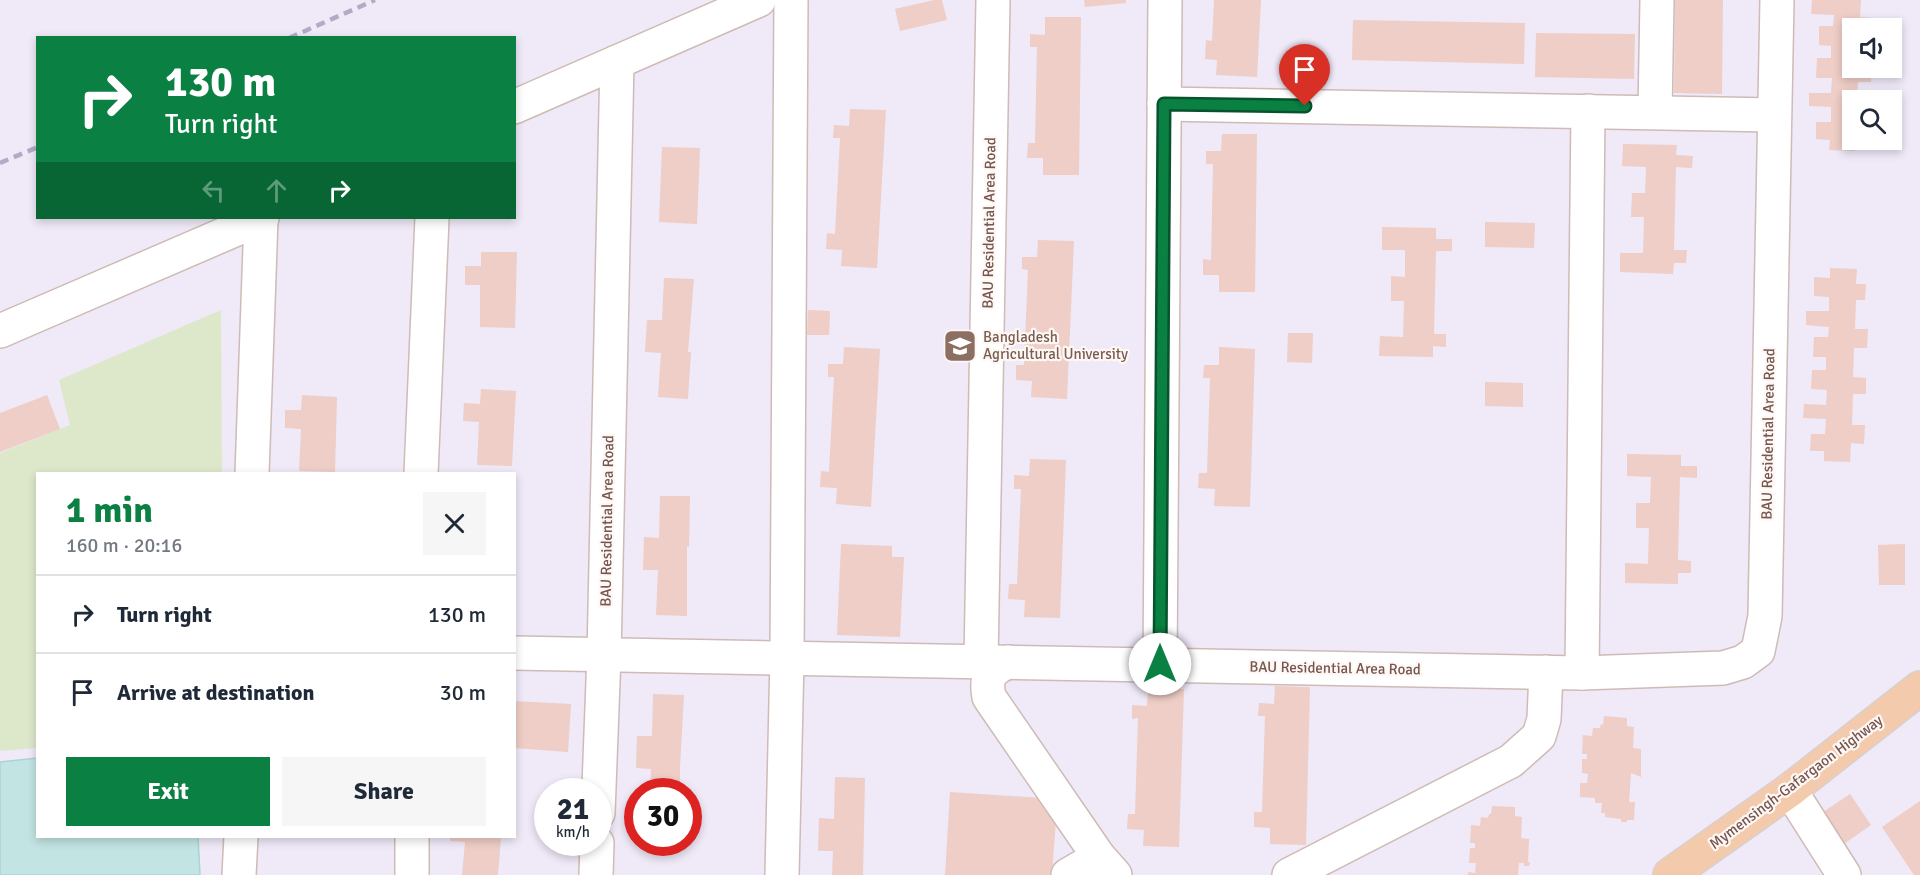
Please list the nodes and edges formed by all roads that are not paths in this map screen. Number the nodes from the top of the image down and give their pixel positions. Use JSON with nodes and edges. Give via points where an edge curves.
{"nodes":[{"id":1,"x":759,"y":0,"type":"edge"},
{"id":2,"x":791,"y":0,"type":"edge"},
{"id":3,"x":993,"y":0,"type":"edge"},
{"id":4,"x":1165,"y":0,"type":"edge"},
{"id":5,"x":1656,"y":0,"type":"edge"},
{"id":6,"x":1777,"y":0,"type":"edge"},
{"id":7,"x":617,"y":62,"type":"junction"},
{"id":8,"x":1164,"y":104,"type":"junction"},
{"id":9,"x":516,"y":106,"type":"edge"},
{"id":10,"x":1588,"y":111,"type":"junction"},
{"id":11,"x":1655,"y":112,"type":"junction"},
{"id":12,"x":1774,"y":115,"type":"junction"},
{"id":13,"x":259,"y":219,"type":"edge"},
{"id":14,"x":261,"y":219,"type":"edge"},
{"id":15,"x":432,"y":219,"type":"edge"},
{"id":16,"x":0,"y":331,"type":"edge"},
{"id":17,"x":252,"y":472,"type":"edge"},
{"id":18,"x":421,"y":472,"type":"edge"},
{"id":19,"x":516,"y":653,"type":"edge"},
{"id":20,"x":604,"y":655,"type":"junction"},
{"id":21,"x":787,"y":658,"type":"junction"},
{"id":22,"x":995,"y":662,"type":"junction"},
{"id":23,"x":1160,"y":664,"type":"junction"},
{"id":24,"x":1546,"y":672,"type":"junction"},
{"id":25,"x":1582,"y":673,"type":"junction"},
{"id":26,"x":1920,"y":688,"type":"edge"},
{"id":27,"x":599,"y":778,"type":"edge"},
{"id":28,"x":1790,"y":790,"type":"junction"},
{"id":29,"x":241,"y":838,"type":"edge"},
{"id":30,"x":412,"y":838,"type":"edge"},
{"id":31,"x":597,"y":856,"type":"edge"},
{"id":32,"x":1107,"y":866,"type":"edge"},
{"id":33,"x":239,"y":875,"type":"edge"},
{"id":34,"x":412,"y":875,"type":"edge"},
{"id":35,"x":596,"y":875,"type":"edge"},
{"id":36,"x":782,"y":875,"type":"edge"},
{"id":37,"x":1068,"y":875,"type":"edge"},
{"id":38,"x":1289,"y":875,"type":"edge"},
{"id":39,"x":1670,"y":875,"type":"edge"},
{"id":40,"x":1844,"y":875,"type":"edge"}],
"edges":[{"from":1,"to":7,"type":"street"},
{"from":2,"to":21,"type":"street"},
{"from":3,"to":22,"type":"street","name":"BAU Residential Area Road"},
{"from":4,"to":8,"type":"street"},
{"from":5,"to":11,"type":"street"},
{"from":6,"to":12,"type":"street","name":"BAU Residential Area Road"},
{"from":7,"to":9,"type":"street"},
{"from":7,"to":20,"type":"street","name":"BAU Residential Area Road"},
{"from":8,"to":10,"type":"street"},
{"from":8,"to":23,"type":"street"},
{"from":10,"to":11,"type":"street"},
{"from":10,"to":25,"type":"street"},
{"from":11,"to":12,"type":"street"},
{"from":12,"to":25,"type":"street","name":"BAU Residential Area Road","via":[[1765,616],[1758,651],[1743,662],[1723,668]]},
{"from":13,"to":16,"type":"street"},
{"from":14,"to":17,"type":"street"},
{"from":15,"to":18,"type":"street"},
{"from":19,"to":20,"type":"street","name":"BAU Residential Area Road"},
{"from":20,"to":21,"type":"street","name":"BAU Residential Area Road"},
{"from":20,"to":27,"type":"street","name":"BAU Residential Area Road"},
{"from":21,"to":22,"type":"street","name":"BAU Residential Area Road"},
{"from":21,"to":36,"type":"street"},
{"from":22,"to":23,"type":"street","name":"BAU Residential Area Road"},
{"from":22,"to":32,"type":"street","via":[[997,667],[986,684],[989,697]]},
{"from":23,"to":24,"type":"street","name":"BAU Residential Area Road"},
{"from":24,"to":25,"type":"street","name":"BAU Residential Area Road"},
{"from":24,"to":38,"type":"street","via":[[1544,719],[1539,736],[1510,761]]},
{"from":26,"to":28,"type":"main road","name":"Mymensingh-Gafargaon Highway"},
{"from":28,"to":39,"type":"main road","name":"Mymensingh-Gafargaon Highway"},
{"from":28,"to":40,"type":"street"},
{"from":29,"to":33,"type":"street"},
{"from":30,"to":34,"type":"street"},
{"from":31,"to":35,"type":"street"},
{"from":32,"to":37,"type":"street"}]}
